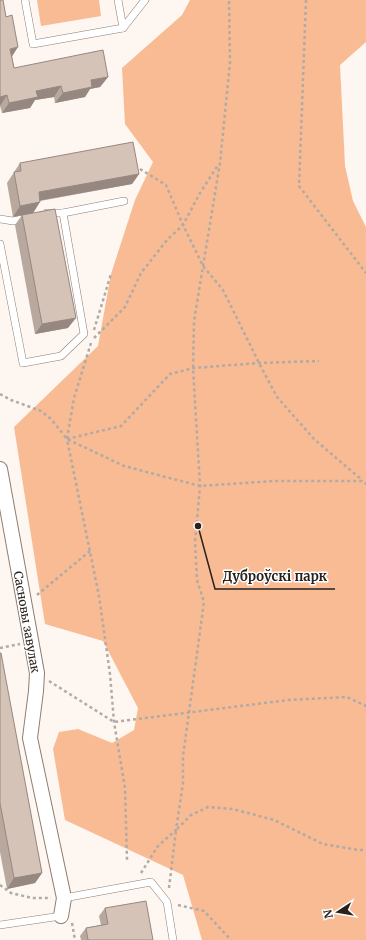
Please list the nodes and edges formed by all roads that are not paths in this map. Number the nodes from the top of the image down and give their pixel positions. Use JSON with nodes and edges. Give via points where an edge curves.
{"nodes":[{"id":1,"x":25,"y":0,"type":"edge"},
{"id":2,"x":118,"y":0,"type":"edge"},
{"id":3,"x":145,"y":0,"type":"edge"},
{"id":4,"x":123,"y":28,"type":"junction"},
{"id":5,"x":124,"y":201,"type":"dead end"},
{"id":6,"x":63,"y":213,"type":"junction"},
{"id":7,"x":0,"y":219,"type":"edge"},
{"id":8,"x":0,"y":244,"type":"edge"},
{"id":9,"x":0,"y":469,"type":"edge"},
{"id":10,"x":60,"y":898,"type":"junction"},
{"id":11,"x":61,"y":916,"type":"joint"},
{"id":12,"x":0,"y":926,"type":"edge"},
{"id":13,"x":173,"y":940,"type":"edge"}],
"edges":[{"from":1,"to":4,"type":"lane","via":[[33,44]]},
{"from":2,"to":4,"type":"lane"},
{"from":3,"to":4,"type":"lane"},
{"from":5,"to":6,"type":"lane"},
{"from":6,"to":7,"type":"lane","via":[[48,213],[13,221]]},
{"from":6,"to":8,"type":"lane","via":[[84,334],[61,356],[23,363]]},
{"from":9,"to":10,"type":"street","name":"Сасновы завулак","via":[[37,673],[30,738]]},
{"from":10,"to":11,"type":"street","name":"Сасновы завулак"},
{"from":10,"to":13,"type":"lane","via":[[151,882],[167,902]]},
{"from":11,"to":12,"type":"lane"}]}
